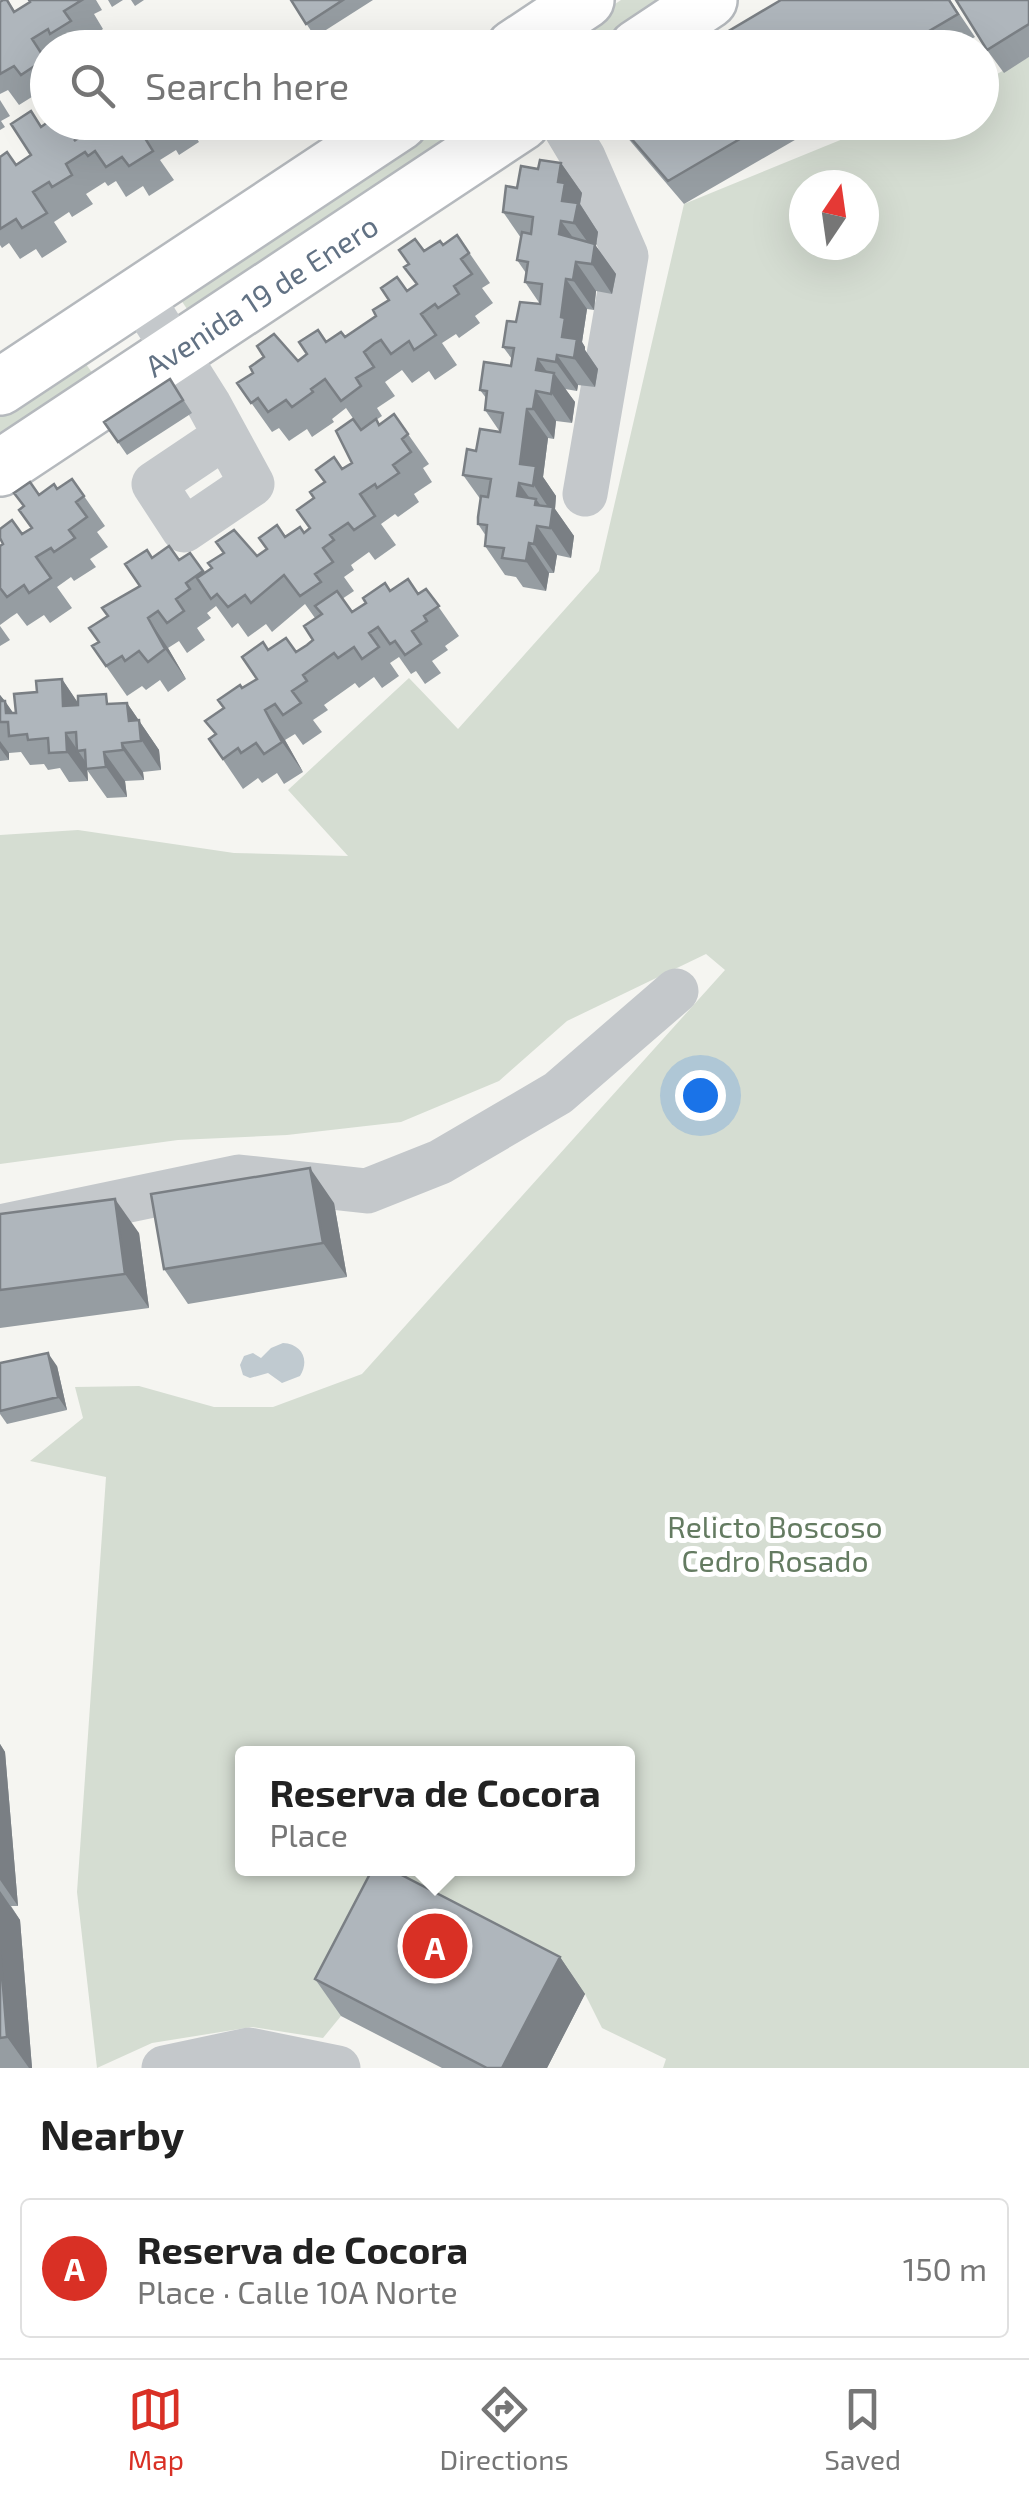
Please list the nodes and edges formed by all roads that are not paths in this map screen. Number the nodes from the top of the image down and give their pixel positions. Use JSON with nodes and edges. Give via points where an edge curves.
{"nodes":[{"id":1,"x":586,"y":0,"type":"edge"},
{"id":2,"x":709,"y":0,"type":"edge"},
{"id":3,"x":541,"y":30,"type":"edge"},
{"id":4,"x":664,"y":30,"type":"edge"},
{"id":5,"x":373,"y":140,"type":"edge"},
{"id":6,"x":495,"y":140,"type":"edge"},
{"id":7,"x":573,"y":140,"type":"edge"},
{"id":8,"x":139,"y":294,"type":"junction"},
{"id":9,"x":174,"y":351,"type":"junction"},
{"id":10,"x":0,"y":387,"type":"edge"},
{"id":11,"x":224,"y":437,"type":"dead end"},
{"id":12,"x":0,"y":468,"type":"edge"},
{"id":13,"x":586,"y":494,"type":"dead end"},
{"id":14,"x":676,"y":991,"type":"dead end"},
{"id":15,"x":0,"y":1227,"type":"edge"},
{"id":16,"x":164,"y":2068,"type":"edge"},
{"id":17,"x":338,"y":2068,"type":"edge"}],
"edges":[{"from":1,"to":3,"type":"main road"},
{"from":2,"to":4,"type":"main road"},
{"from":5,"to":8,"type":"main road"},
{"from":6,"to":9,"type":"main road","name":"Avenida 19 de Enero"},
{"from":7,"to":13,"type":"street","via":[[626,256]]},
{"from":8,"to":9,"type":"street"},
{"from":8,"to":10,"type":"main road"},
{"from":9,"to":11,"type":"street"},
{"from":9,"to":12,"type":"main road","name":"Avenida 19 de Enero"},
{"from":14,"to":15,"type":"street","via":[[558,1092],[440,1162],[366,1191],[239,1176]]},
{"from":16,"to":17,"type":"street","via":[[249,2050]]}]}
